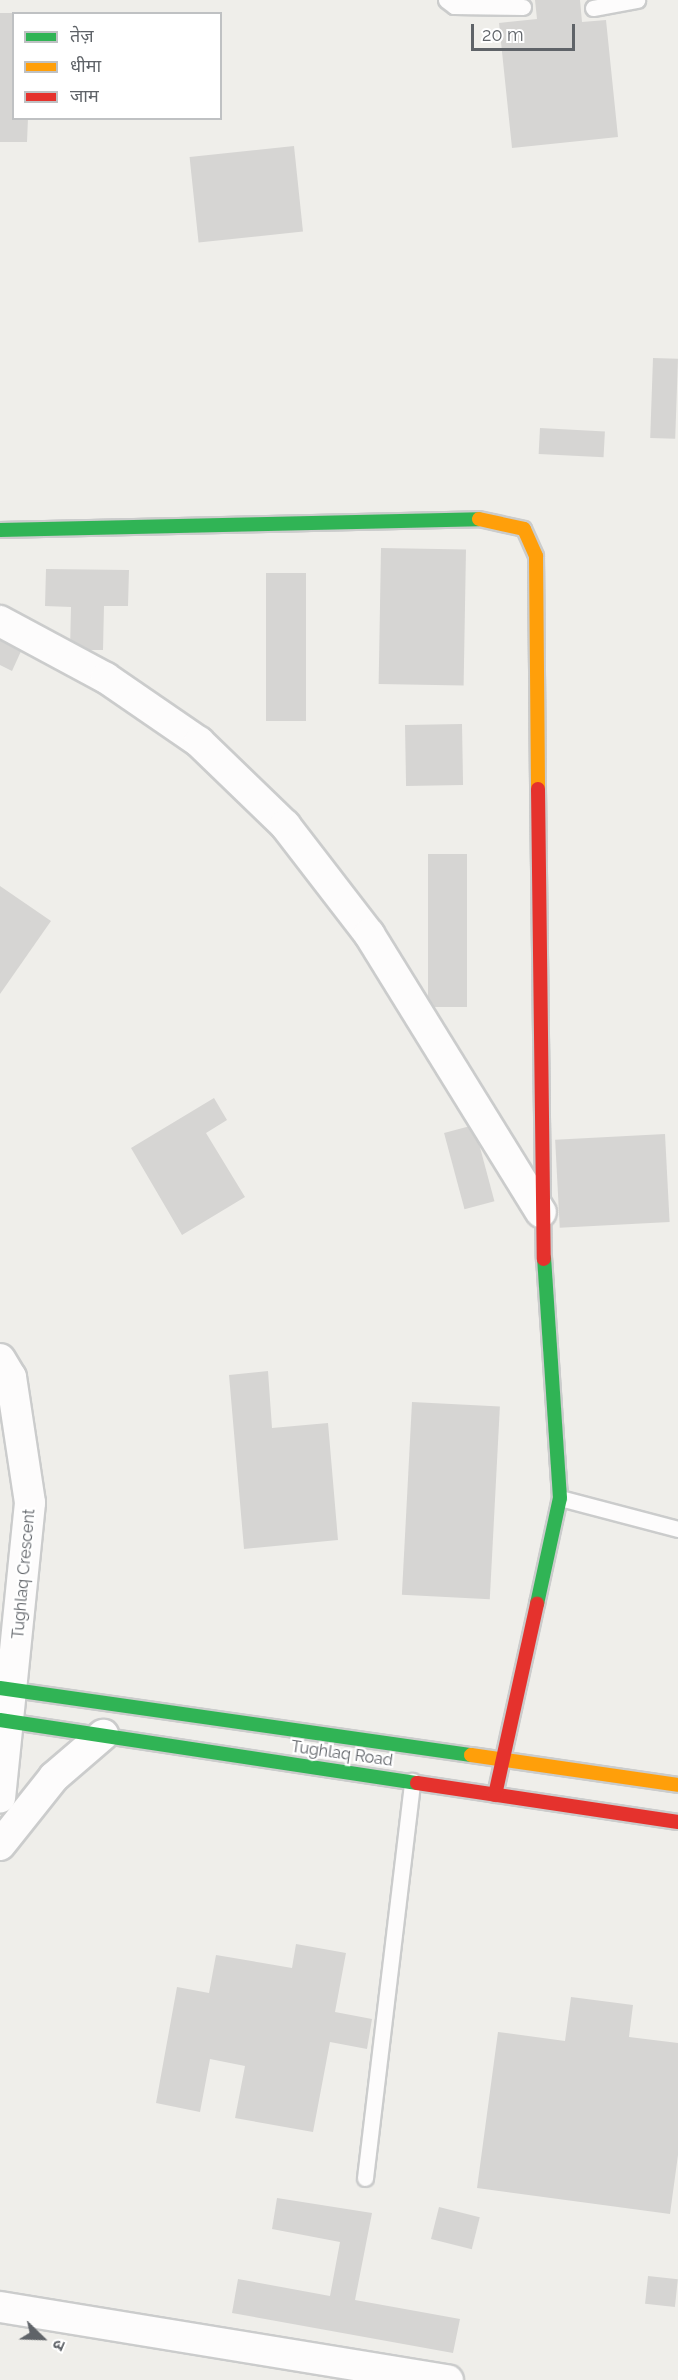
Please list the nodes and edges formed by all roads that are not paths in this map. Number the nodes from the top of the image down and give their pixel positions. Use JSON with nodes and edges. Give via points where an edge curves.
{"nodes":[{"id":1,"x":446,"y":0,"type":"edge"},
{"id":2,"x":637,"y":0,"type":"edge"},
{"id":3,"x":523,"y":7,"type":"dead end"},
{"id":4,"x":593,"y":8,"type":"dead end"},
{"id":5,"x":0,"y":530,"type":"edge"},
{"id":6,"x":0,"y":621,"type":"edge"},
{"id":7,"x":541,"y":1212,"type":"junction"},
{"id":8,"x":0,"y":1359,"type":"edge"},
{"id":9,"x":560,"y":1498,"type":"junction"},
{"id":10,"x":678,"y":1529,"type":"edge"},
{"id":11,"x":7,"y":1689,"type":"edge"},
{"id":12,"x":4,"y":1721,"type":"edge"},
{"id":13,"x":103,"y":1735,"type":"junction"},
{"id":14,"x":504,"y":1757,"type":"junction"},
{"id":15,"x":412,"y":1781,"type":"junction"},
{"id":16,"x":678,"y":1785,"type":"edge"},
{"id":17,"x":495,"y":1795,"type":"junction"},
{"id":18,"x":0,"y":1797,"type":"edge"},
{"id":19,"x":678,"y":1822,"type":"edge"},
{"id":20,"x":0,"y":1845,"type":"edge"},
{"id":21,"x":364,"y":2178,"type":"dead end"},
{"id":22,"x":0,"y":2307,"type":"edge"},
{"id":23,"x":448,"y":2380,"type":"edge"}],
"edges":[{"from":1,"to":3,"type":"lane","via":[[454,6]]},
{"from":2,"to":4,"type":"lane"},
{"from":5,"to":7,"type":"street","via":[[495,519],[524,529],[536,556]]},
{"from":6,"to":7,"type":"street","via":[[106,678],[199,742],[285,825],[369,934]]},
{"from":7,"to":9,"type":"street"},
{"from":8,"to":11,"type":"street","name":"Tughlaq Crescent","via":[[12,1377],[30,1503]]},
{"from":9,"to":10,"type":"lane"},
{"from":9,"to":14,"type":"street"},
{"from":11,"to":12,"type":"street","name":"Tughlaq Crescent"},
{"from":11,"to":14,"type":"street","name":"Tughlaq Road"},
{"from":12,"to":13,"type":"street","name":"Tughlaq Road"},
{"from":12,"to":18,"type":"street","name":"Tughlaq Crescent"},
{"from":13,"to":15,"type":"street","name":"Tughlaq Road"},
{"from":13,"to":20,"type":"street","via":[[54,1777]]},
{"from":14,"to":16,"type":"street","name":"Tughlaq Road"},
{"from":14,"to":17,"type":"street"},
{"from":15,"to":17,"type":"street","name":"Tughlaq Road"},
{"from":15,"to":21,"type":"lane"},
{"from":17,"to":19,"type":"street","name":"Tughlaq Road"},
{"from":22,"to":23,"type":"street"}]}
